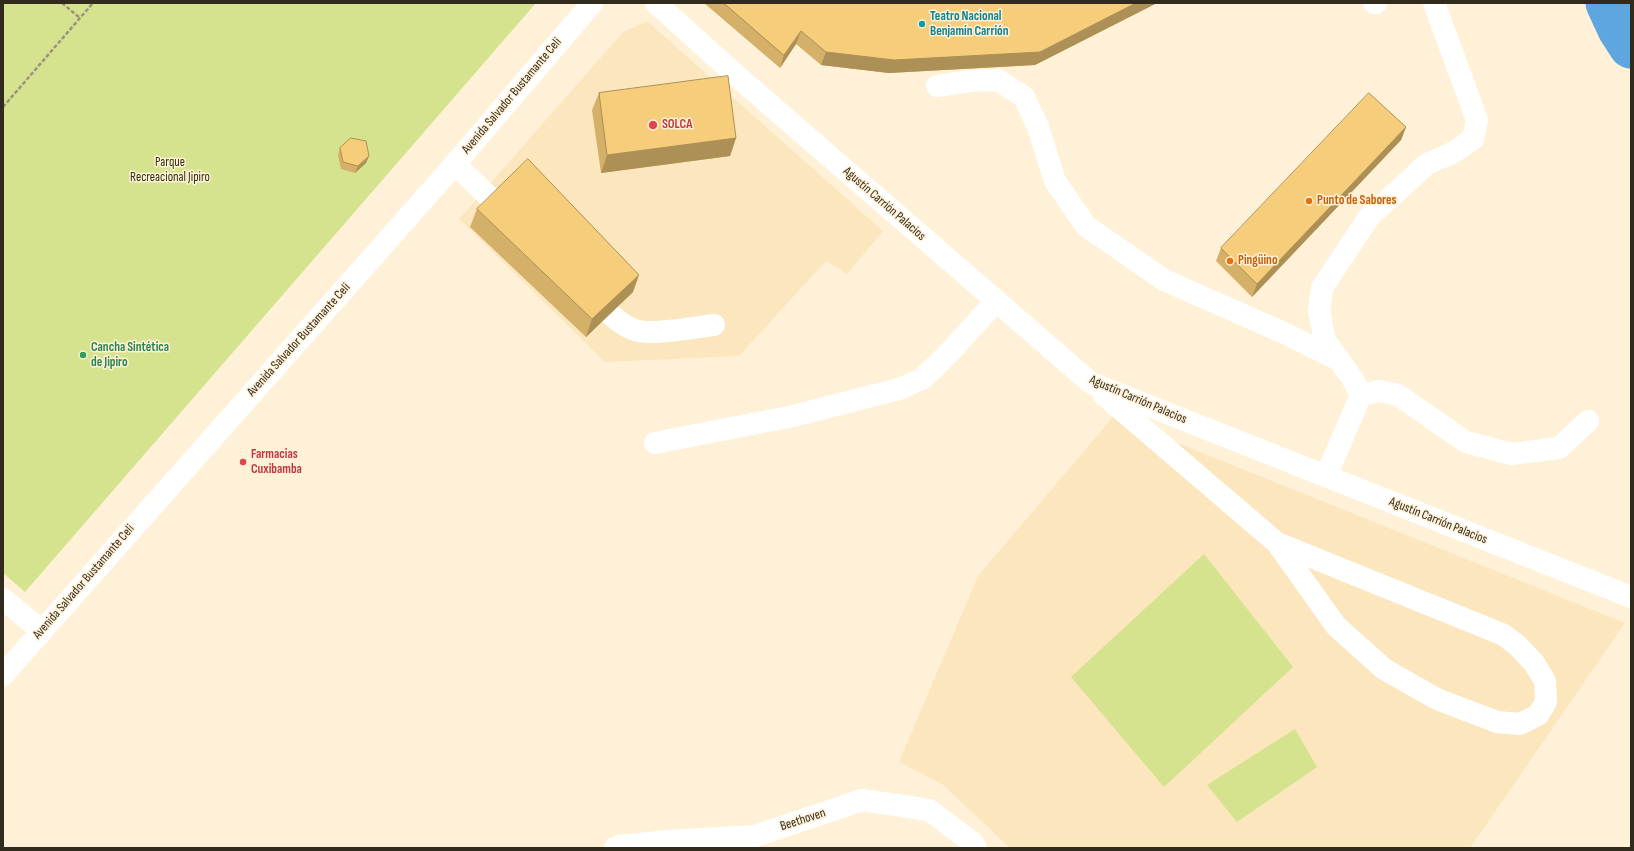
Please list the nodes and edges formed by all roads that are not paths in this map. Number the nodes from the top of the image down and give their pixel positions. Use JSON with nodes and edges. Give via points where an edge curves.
{"nodes":[{"id":1,"x":592,"y":3,"type":"edge"},
{"id":2,"x":656,"y":3,"type":"edge"},
{"id":3,"x":1434,"y":3,"type":"edge"},
{"id":4,"x":937,"y":86,"type":"dead end"},
{"id":5,"x":455,"y":164,"type":"junction"},
{"id":6,"x":525,"y":231,"type":"edge"},
{"id":7,"x":576,"y":280,"type":"edge"},
{"id":8,"x":996,"y":301,"type":"junction"},
{"id":9,"x":714,"y":325,"type":"dead end"},
{"id":10,"x":1340,"y":360,"type":"junction"},
{"id":11,"x":1090,"y":383,"type":"junction"},
{"id":12,"x":1361,"y":395,"type":"junction"},
{"id":13,"x":1588,"y":421,"type":"dead end"},
{"id":14,"x":655,"y":443,"type":"dead end"},
{"id":15,"x":1326,"y":476,"type":"junction"},
{"id":16,"x":1277,"y":543,"type":"junction"},
{"id":17,"x":1631,"y":597,"type":"edge"},
{"id":18,"x":3,"y":599,"type":"edge"},
{"id":19,"x":41,"y":630,"type":"junction"},
{"id":20,"x":3,"y":675,"type":"edge"},
{"id":21,"x":616,"y":848,"type":"edge"},
{"id":22,"x":976,"y":848,"type":"edge"}],
"edges":[{"from":1,"to":5,"type":"street","name":"Avenida Salvador Bustamante Celi"},
{"from":2,"to":8,"type":"street","name":"Agustín Carrión Palacios"},
{"from":3,"to":10,"type":"street","via":[[1477,120],[1473,139],[1454,152],[1427,164],[1369,217],[1322,288],[1319,311],[1325,340]]},
{"from":4,"to":10,"type":"street","via":[[998,80],[1024,97],[1038,127],[1055,181],[1086,226],[1164,280]]},
{"from":5,"to":6,"type":"street"},
{"from":5,"to":19,"type":"street","name":"Avenida Salvador Bustamante Celi"},
{"from":7,"to":9,"type":"street","via":[[621,323],[635,330],[660,332]]},
{"from":8,"to":11,"type":"street","name":"Agustín Carrión Palacios"},
{"from":8,"to":14,"type":"street","via":[[922,379],[899,389],[793,416]]},
{"from":10,"to":12,"type":"street"},
{"from":11,"to":15,"type":"street","name":"Agustín Carrión Palacios"},
{"from":11,"to":16,"type":"street"},
{"from":12,"to":13,"type":"street","via":[[1380,391],[1398,394],[1466,442],[1512,454],[1559,448]]},
{"from":12,"to":15,"type":"street"},
{"from":15,"to":17,"type":"street","name":"Agustín Carrión Palacios"},
{"from":16,"to":16,"type":"street","via":[[1336,626],[1384,669],[1437,699],[1497,722],[1520,724],[1538,715],[1546,702],[1545,681],[1534,662],[1504,635]]},
{"from":18,"to":19,"type":"street"},
{"from":19,"to":20,"type":"street","name":"Avenida Salvador Bustamante Celi"},
{"from":21,"to":22,"type":"street","name":"Beethoven","via":[[669,841],[755,836],[862,800],[929,810],[973,843]]}]}
